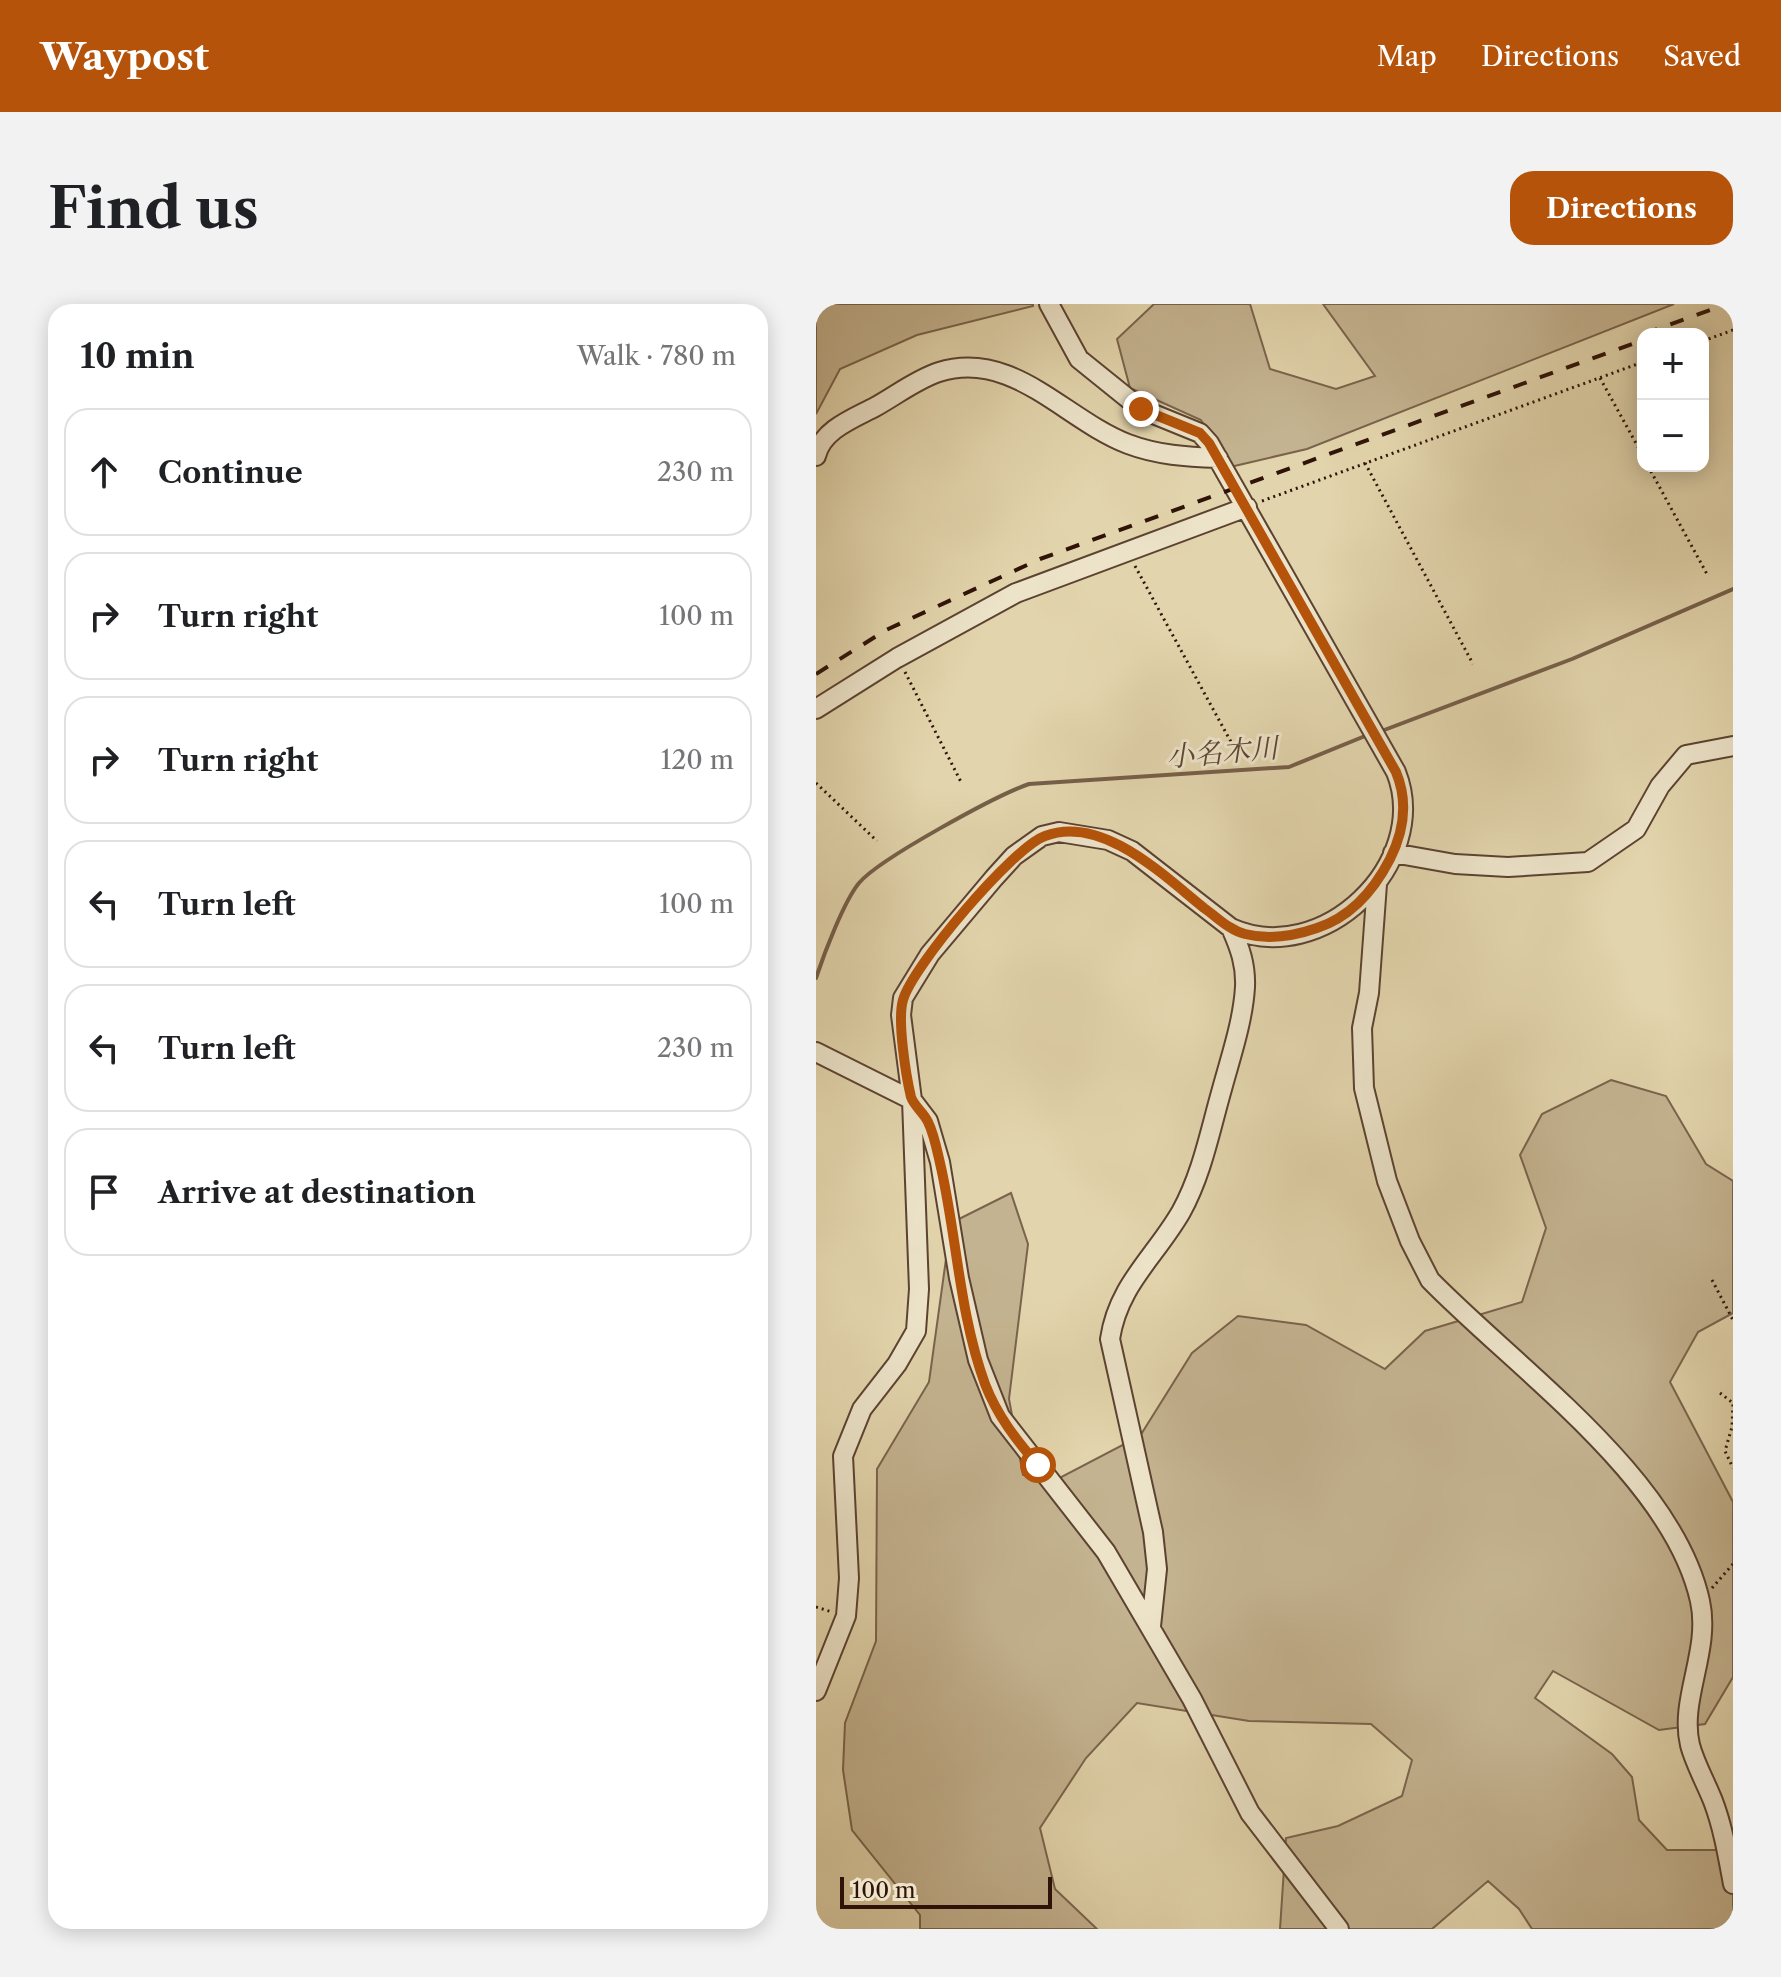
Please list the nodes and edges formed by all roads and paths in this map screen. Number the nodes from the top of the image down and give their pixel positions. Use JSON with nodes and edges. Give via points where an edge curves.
{"nodes":[{"id":1,"x":1049,"y":304,"type":"edge"},
{"id":2,"x":1733,"y":330,"type":"edge"},
{"id":3,"x":1709,"y":339,"type":"edge"},
{"id":4,"x":1637,"y":364,"type":"edge"},
{"id":5,"x":1600,"y":378,"type":"junction"},
{"id":6,"x":1637,"y":445,"type":"edge"},
{"id":7,"x":816,"y":456,"type":"edge"},
{"id":8,"x":1218,"y":458,"type":"junction"},
{"id":9,"x":1365,"y":463,"type":"junction"},
{"id":10,"x":1651,"y":472,"type":"edge"},
{"id":11,"x":1247,"y":507,"type":"junction"},
{"id":12,"x":1127,"y":552,"type":"junction"},
{"id":13,"x":1708,"y":576,"type":"dead end"},
{"id":14,"x":897,"y":658,"type":"junction"},
{"id":15,"x":1473,"y":664,"type":"dead end"},
{"id":16,"x":816,"y":709,"type":"edge"},
{"id":17,"x":1231,"y":742,"type":"dead end"},
{"id":18,"x":1733,"y":746,"type":"edge"},
{"id":19,"x":961,"y":782,"type":"dead end"},
{"id":20,"x":816,"y":783,"type":"edge"},
{"id":21,"x":877,"y":841,"type":"dead end"},
{"id":22,"x":1393,"y":853,"type":"junction"},
{"id":23,"x":1377,"y":884,"type":"junction"},
{"id":24,"x":1231,"y":928,"type":"junction"},
{"id":25,"x":816,"y":1052,"type":"edge"},
{"id":26,"x":912,"y":1100,"type":"junction"},
{"id":27,"x":1712,"y":1280,"type":"dead end"},
{"id":28,"x":1733,"y":1320,"type":"edge"},
{"id":29,"x":1720,"y":1393,"type":"dead end"},
{"id":30,"x":1732,"y":1462,"type":"edge"},
{"id":31,"x":1733,"y":1468,"type":"edge"},
{"id":32,"x":1733,"y":1564,"type":"edge"},
{"id":33,"x":1700,"y":1598,"type":"junction"},
{"id":34,"x":1151,"y":1626,"type":"junction"},
{"id":35,"x":816,"y":1691,"type":"edge"},
{"id":36,"x":1733,"y":1800,"type":"edge"},
{"id":37,"x":1714,"y":1805,"type":"junction"},
{"id":38,"x":1733,"y":1884,"type":"edge"},
{"id":39,"x":1339,"y":1929,"type":"edge"}],
"edges":[{"from":1,"to":8,"type":"street","via":[[1079,359],[1141,409],[1200,433]]},
{"from":2,"to":3,"type":"path"},
{"from":4,"to":5,"type":"path"},
{"from":5,"to":6,"type":"path"},
{"from":5,"to":9,"type":"path"},
{"from":7,"to":8,"type":"street","via":[[819,444],[837,428],[938,372],[967,368],[1003,371],[1126,444],[1183,457]]},
{"from":8,"to":11,"type":"street"},
{"from":9,"to":11,"type":"path"},
{"from":9,"to":15,"type":"path"},
{"from":10,"to":13,"type":"path"},
{"from":11,"to":12,"type":"street"},
{"from":11,"to":22,"type":"street","via":[[1396,772],[1405,801]]},
{"from":12,"to":14,"type":"street","via":[[1016,593]]},
{"from":12,"to":17,"type":"path"},
{"from":14,"to":16,"type":"street"},
{"from":14,"to":19,"type":"path"},
{"from":18,"to":22,"type":"street","via":[[1686,755],[1660,786],[1636,829],[1588,862],[1508,867]]},
{"from":20,"to":21,"type":"path"},
{"from":22,"to":23,"type":"street"},
{"from":23,"to":24,"type":"street","via":[[1347,913],[1297,934],[1269,937]]},
{"from":23,"to":33,"type":"street","via":[[1362,1028],[1364,1088],[1387,1181],[1410,1241],[1430,1280],[1593,1435],[1663,1512]]},
{"from":24,"to":26,"type":"street","via":[[1132,851],[1074,832],[1042,836],[994,878],[930,954],[903,998]]},
{"from":24,"to":34,"type":"street","via":[[1244,958],[1245,988],[1199,1173],[1164,1240],[1123,1292],[1110,1339],[1153,1532],[1157,1569]]},
{"from":25,"to":26,"type":"street"},
{"from":26,"to":34,"type":"street","via":[[928,1121],[940,1162],[959,1278],[990,1395],[1017,1441],[1106,1552]]},
{"from":26,"to":35,"type":"street","via":[[916,1331],[862,1409],[843,1456],[846,1616]]},
{"from":27,"to":28,"type":"path"},
{"from":29,"to":30,"type":"path","via":[[1733,1403],[1725,1451]]},
{"from":30,"to":31,"type":"path"},
{"from":32,"to":33,"type":"path"},
{"from":33,"to":37,"type":"street","via":[[1704,1642],[1690,1744]]},
{"from":34,"to":39,"type":"street","via":[[1250,1813]]},
{"from":36,"to":37,"type":"street"},
{"from":37,"to":38,"type":"street"}]}
